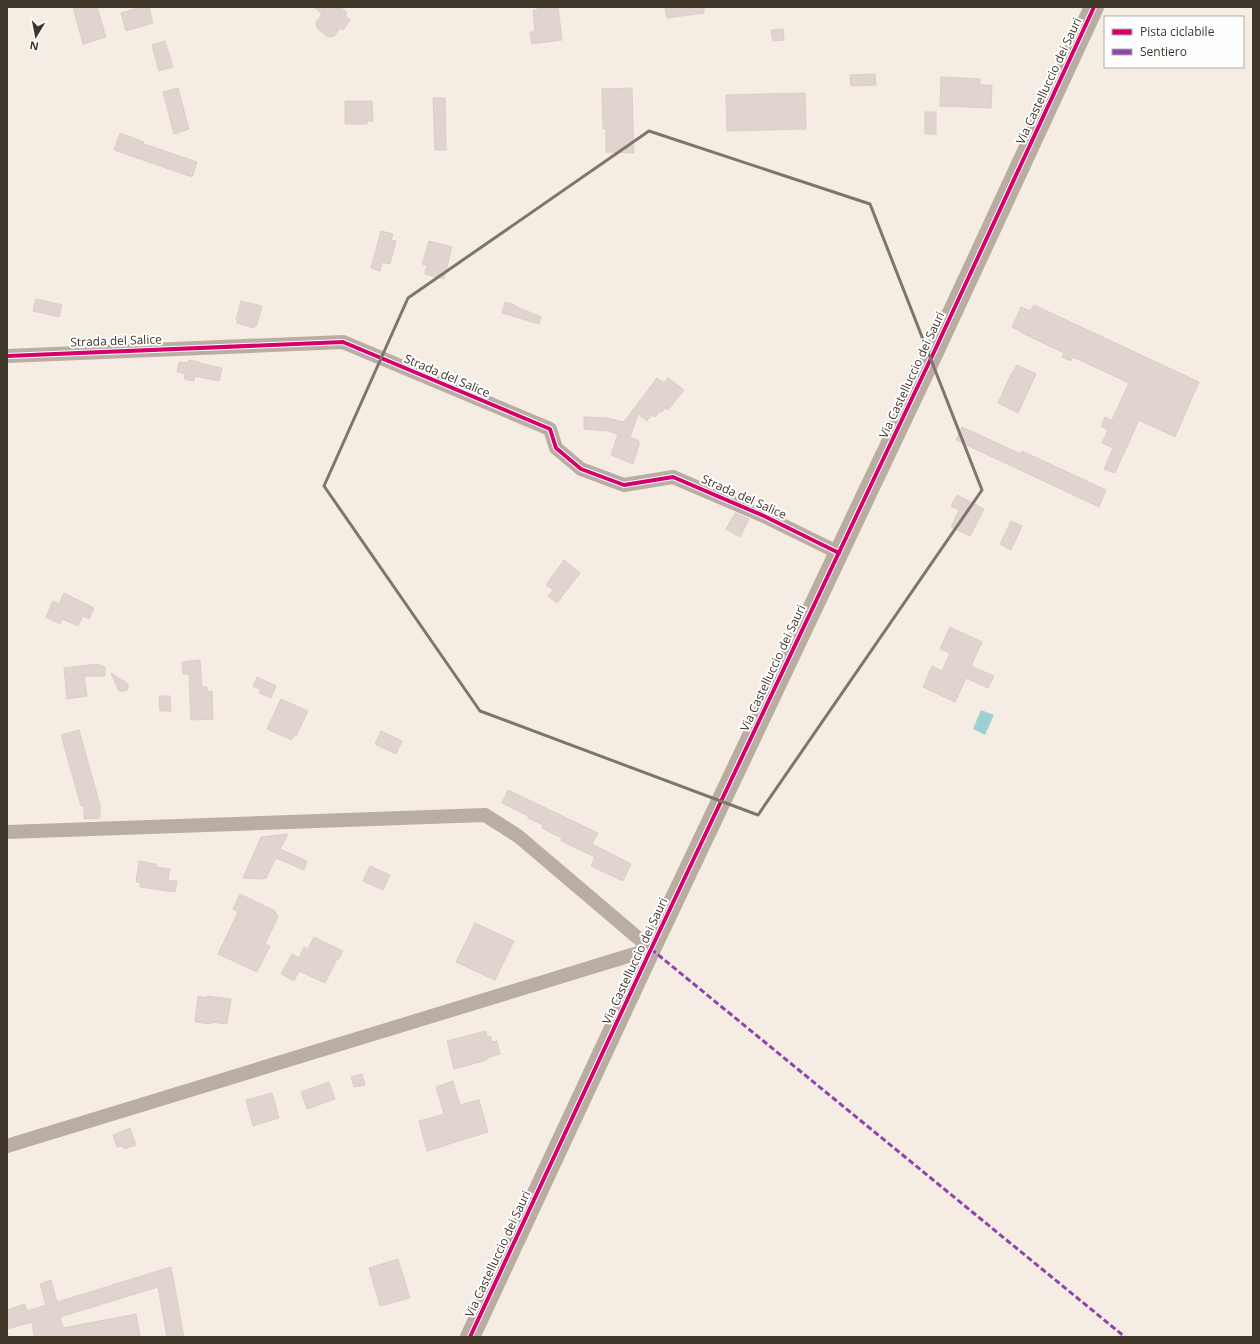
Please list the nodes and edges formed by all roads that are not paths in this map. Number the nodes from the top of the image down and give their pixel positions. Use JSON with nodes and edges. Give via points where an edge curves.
{"nodes":[{"id":1,"x":1094,"y":7,"type":"edge"},
{"id":2,"x":7,"y":356,"type":"edge"},
{"id":3,"x":839,"y":553,"type":"junction"},
{"id":4,"x":7,"y":832,"type":"edge"},
{"id":5,"x":651,"y":949,"type":"junction"},
{"id":6,"x":7,"y":1146,"type":"edge"},
{"id":7,"x":470,"y":1337,"type":"edge"}],
"edges":[{"from":1,"to":3,"type":"street","name":"Via Castelluccio dei Sauri"},
{"from":2,"to":3,"type":"street","name":"Strada del Salice","via":[[343,342],[550,429],[556,448],[581,469],[624,485],[673,477],[764,516]]},
{"from":3,"to":5,"type":"street","name":"Via Castelluccio dei Sauri"},
{"from":4,"to":5,"type":"street","via":[[485,815],[518,836]]},
{"from":5,"to":6,"type":"street"},
{"from":5,"to":7,"type":"street","name":"Via Castelluccio dei Sauri"}]}
